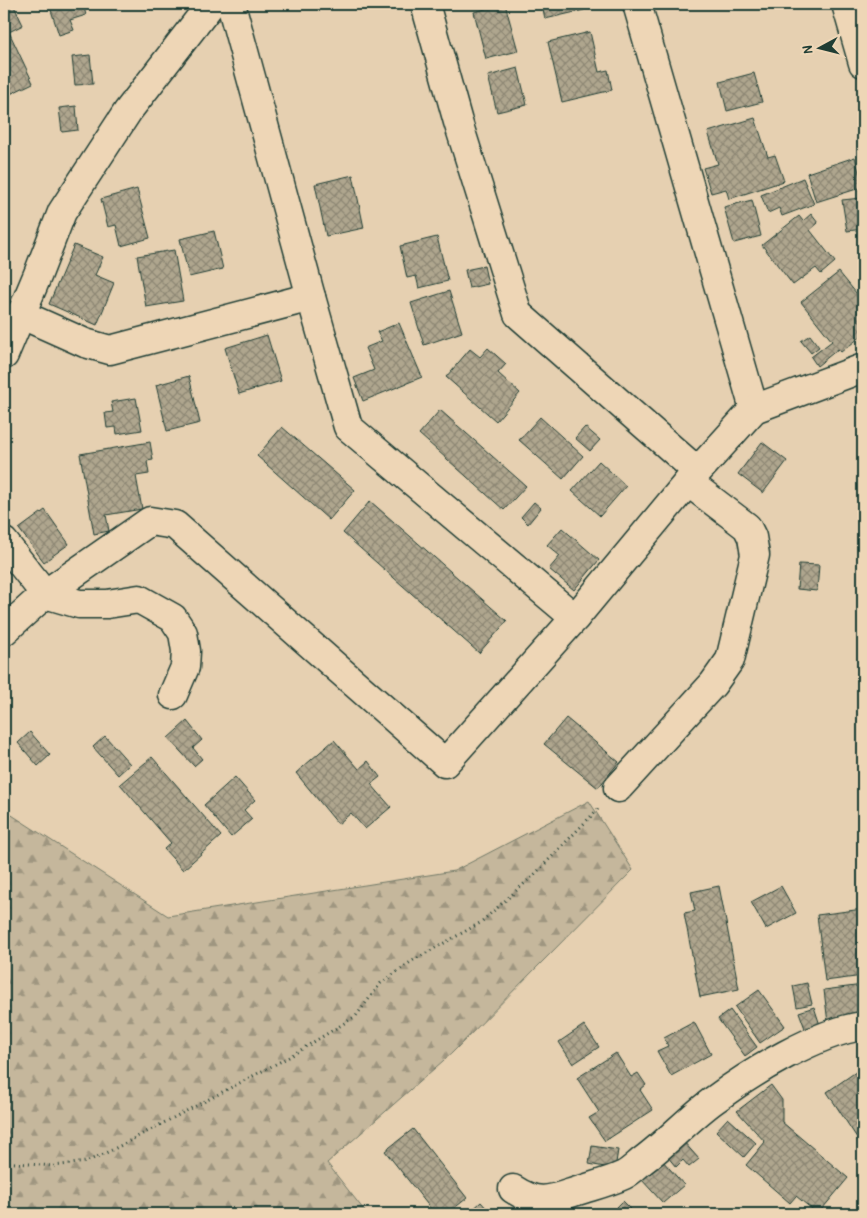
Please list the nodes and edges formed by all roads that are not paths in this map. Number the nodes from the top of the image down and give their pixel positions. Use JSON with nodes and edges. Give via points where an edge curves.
{"nodes":[{"id":1,"x":213,"y":4,"type":"edge"},
{"id":2,"x":425,"y":4,"type":"edge"},
{"id":3,"x":637,"y":4,"type":"edge"},
{"id":4,"x":846,"y":4,"type":"edge"},
{"id":5,"x":863,"y":63,"type":"edge"},
{"id":6,"x":311,"y":297,"type":"junction"},
{"id":7,"x":20,"y":314,"type":"junction"},
{"id":8,"x":4,"y":355,"type":"edge"},
{"id":9,"x":863,"y":368,"type":"edge"},
{"id":10,"x":754,"y":409,"type":"junction"},
{"id":11,"x":693,"y":477,"type":"junction"},
{"id":12,"x":4,"y":542,"type":"edge"},
{"id":13,"x":45,"y":594,"type":"junction"},
{"id":14,"x":575,"y":618,"type":"junction"},
{"id":15,"x":4,"y":631,"type":"edge"},
{"id":16,"x":173,"y":695,"type":"dead end"},
{"id":17,"x":618,"y":788,"type":"road end"},
{"id":18,"x":863,"y":1026,"type":"edge"},
{"id":19,"x":513,"y":1189,"type":"dead end"}],
"edges":[{"from":1,"to":6,"type":"street"},
{"from":1,"to":7,"type":"street","via":[[128,111],[62,212]]},
{"from":2,"to":11,"type":"street","via":[[518,314]]},
{"from":3,"to":10,"type":"street"},
{"from":4,"to":5,"type":"street"},
{"from":6,"to":7,"type":"street","via":[[110,350],[85,343]]},
{"from":6,"to":14,"type":"street","via":[[348,427]]},
{"from":7,"to":8,"type":"street"},
{"from":9,"to":10,"type":"street"},
{"from":10,"to":11,"type":"street"},
{"from":11,"to":14,"type":"street"},
{"from":11,"to":17,"type":"street","via":[[747,527],[752,538],[754,555],[730,660],[713,684]]},
{"from":12,"to":13,"type":"street"},
{"from":13,"to":14,"type":"street","via":[[150,521],[175,525],[445,763]]},
{"from":13,"to":15,"type":"street"},
{"from":13,"to":16,"type":"street","via":[[79,604],[139,599],[173,618],[183,633],[186,651],[185,667]]},
{"from":18,"to":19,"type":"street","via":[[811,1042],[770,1064],[714,1100],[659,1149],[625,1174],[555,1198],[535,1200]]}]}
